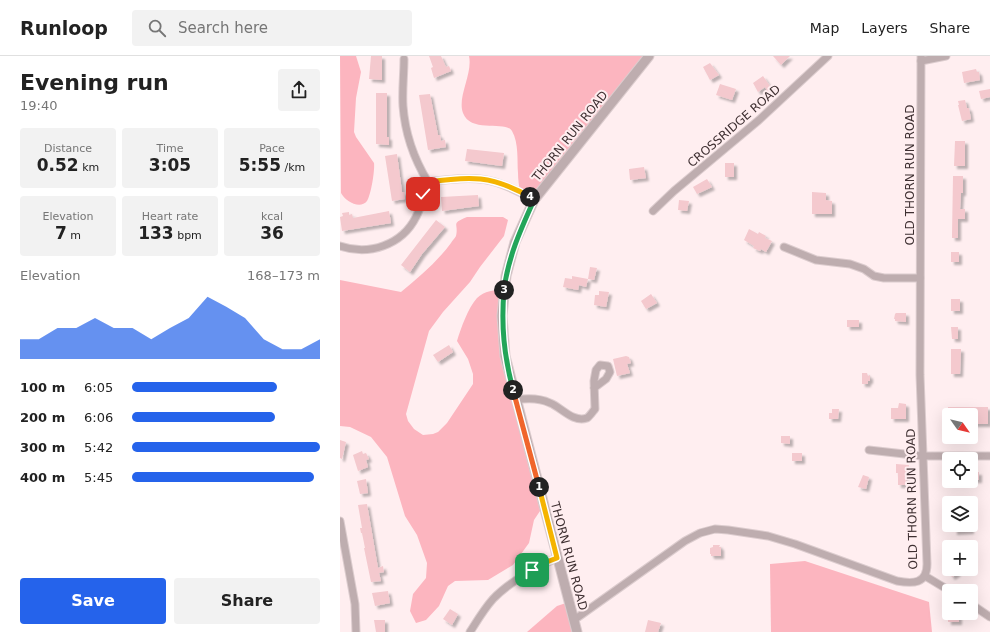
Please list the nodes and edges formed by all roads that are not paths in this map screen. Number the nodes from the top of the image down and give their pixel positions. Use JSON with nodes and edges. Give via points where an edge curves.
{"nodes":[{"id":1,"x":650,"y":56,"type":"edge"},
{"id":2,"x":828,"y":56,"type":"edge"},
{"id":3,"x":946,"y":56,"type":"edge"},
{"id":4,"x":921,"y":58,"type":"edge"},
{"id":5,"x":404,"y":59,"type":"dead end"},
{"id":6,"x":428,"y":182,"type":"junction"},
{"id":7,"x":534,"y":200,"type":"junction"},
{"id":8,"x":653,"y":211,"type":"dead end"},
{"id":9,"x":340,"y":246,"type":"edge"},
{"id":10,"x":784,"y":247,"type":"dead end"},
{"id":11,"x":920,"y":278,"type":"junction"},
{"id":12,"x":594,"y":388,"type":"dead end"},
{"id":13,"x":516,"y":400,"type":"junction"},
{"id":14,"x":869,"y":450,"type":"dead end"},
{"id":15,"x":922,"y":456,"type":"junction"},
{"id":16,"x":990,"y":456,"type":"edge"},
{"id":17,"x":340,"y":521,"type":"edge"},
{"id":18,"x":557,"y":558,"type":"junction"},
{"id":19,"x":925,"y":576,"type":"junction"},
{"id":20,"x":942,"y":586,"type":"edge"},
{"id":21,"x":978,"y":609,"type":"edge"},
{"id":22,"x":990,"y":617,"type":"edge"},
{"id":23,"x":574,"y":620,"type":"junction"},
{"id":24,"x":356,"y":632,"type":"edge"},
{"id":25,"x":470,"y":632,"type":"edge"},
{"id":26,"x":577,"y":632,"type":"edge"}],
"edges":[{"from":1,"to":7,"type":"street","name":"THORN RUN ROAD"},
{"from":2,"to":8,"type":"street","name":"CROSSRIDGE ROAD","via":[[759,120]]},
{"from":3,"to":4,"type":"street"},
{"from":4,"to":11,"type":"street","name":"OLD THORN RUN ROAD"},
{"from":5,"to":6,"type":"street","via":[[403,105],[406,126],[414,153]]},
{"from":6,"to":7,"type":"street","via":[[457,178],[485,179],[511,187]]},
{"from":6,"to":9,"type":"street","via":[[416,217],[396,240],[372,250],[354,250]]},
{"from":7,"to":13,"type":"street","name":"THORN RUN ROAD","via":[[513,248],[503,296],[503,342]]},
{"from":10,"to":11,"type":"street","via":[[816,260],[850,264],[874,276]]},
{"from":11,"to":15,"type":"street","name":"OLD THORN RUN ROAD"},
{"from":12,"to":13,"type":"street","via":[[595,409],[588,417],[579,419],[550,403],[531,398]]},
{"from":13,"to":18,"type":"street","name":"THORN RUN ROAD"},
{"from":14,"to":15,"type":"street"},
{"from":15,"to":16,"type":"street"},
{"from":15,"to":19,"type":"street","name":"OLD THORN RUN ROAD","via":[[927,564]]},
{"from":17,"to":24,"type":"street","via":[[355,604]]},
{"from":18,"to":23,"type":"street","name":"THORN RUN ROAD"},
{"from":18,"to":25,"type":"street","via":[[538,566],[500,592]]},
{"from":19,"to":20,"type":"street"},
{"from":19,"to":23,"type":"street","name":"OLD THORN RUN ROAD","via":[[916,582],[897,581],[784,540],[734,531],[710,530],[685,541]]},
{"from":21,"to":22,"type":"street"},
{"from":23,"to":26,"type":"street","name":"THORN RUN ROAD"}]}
